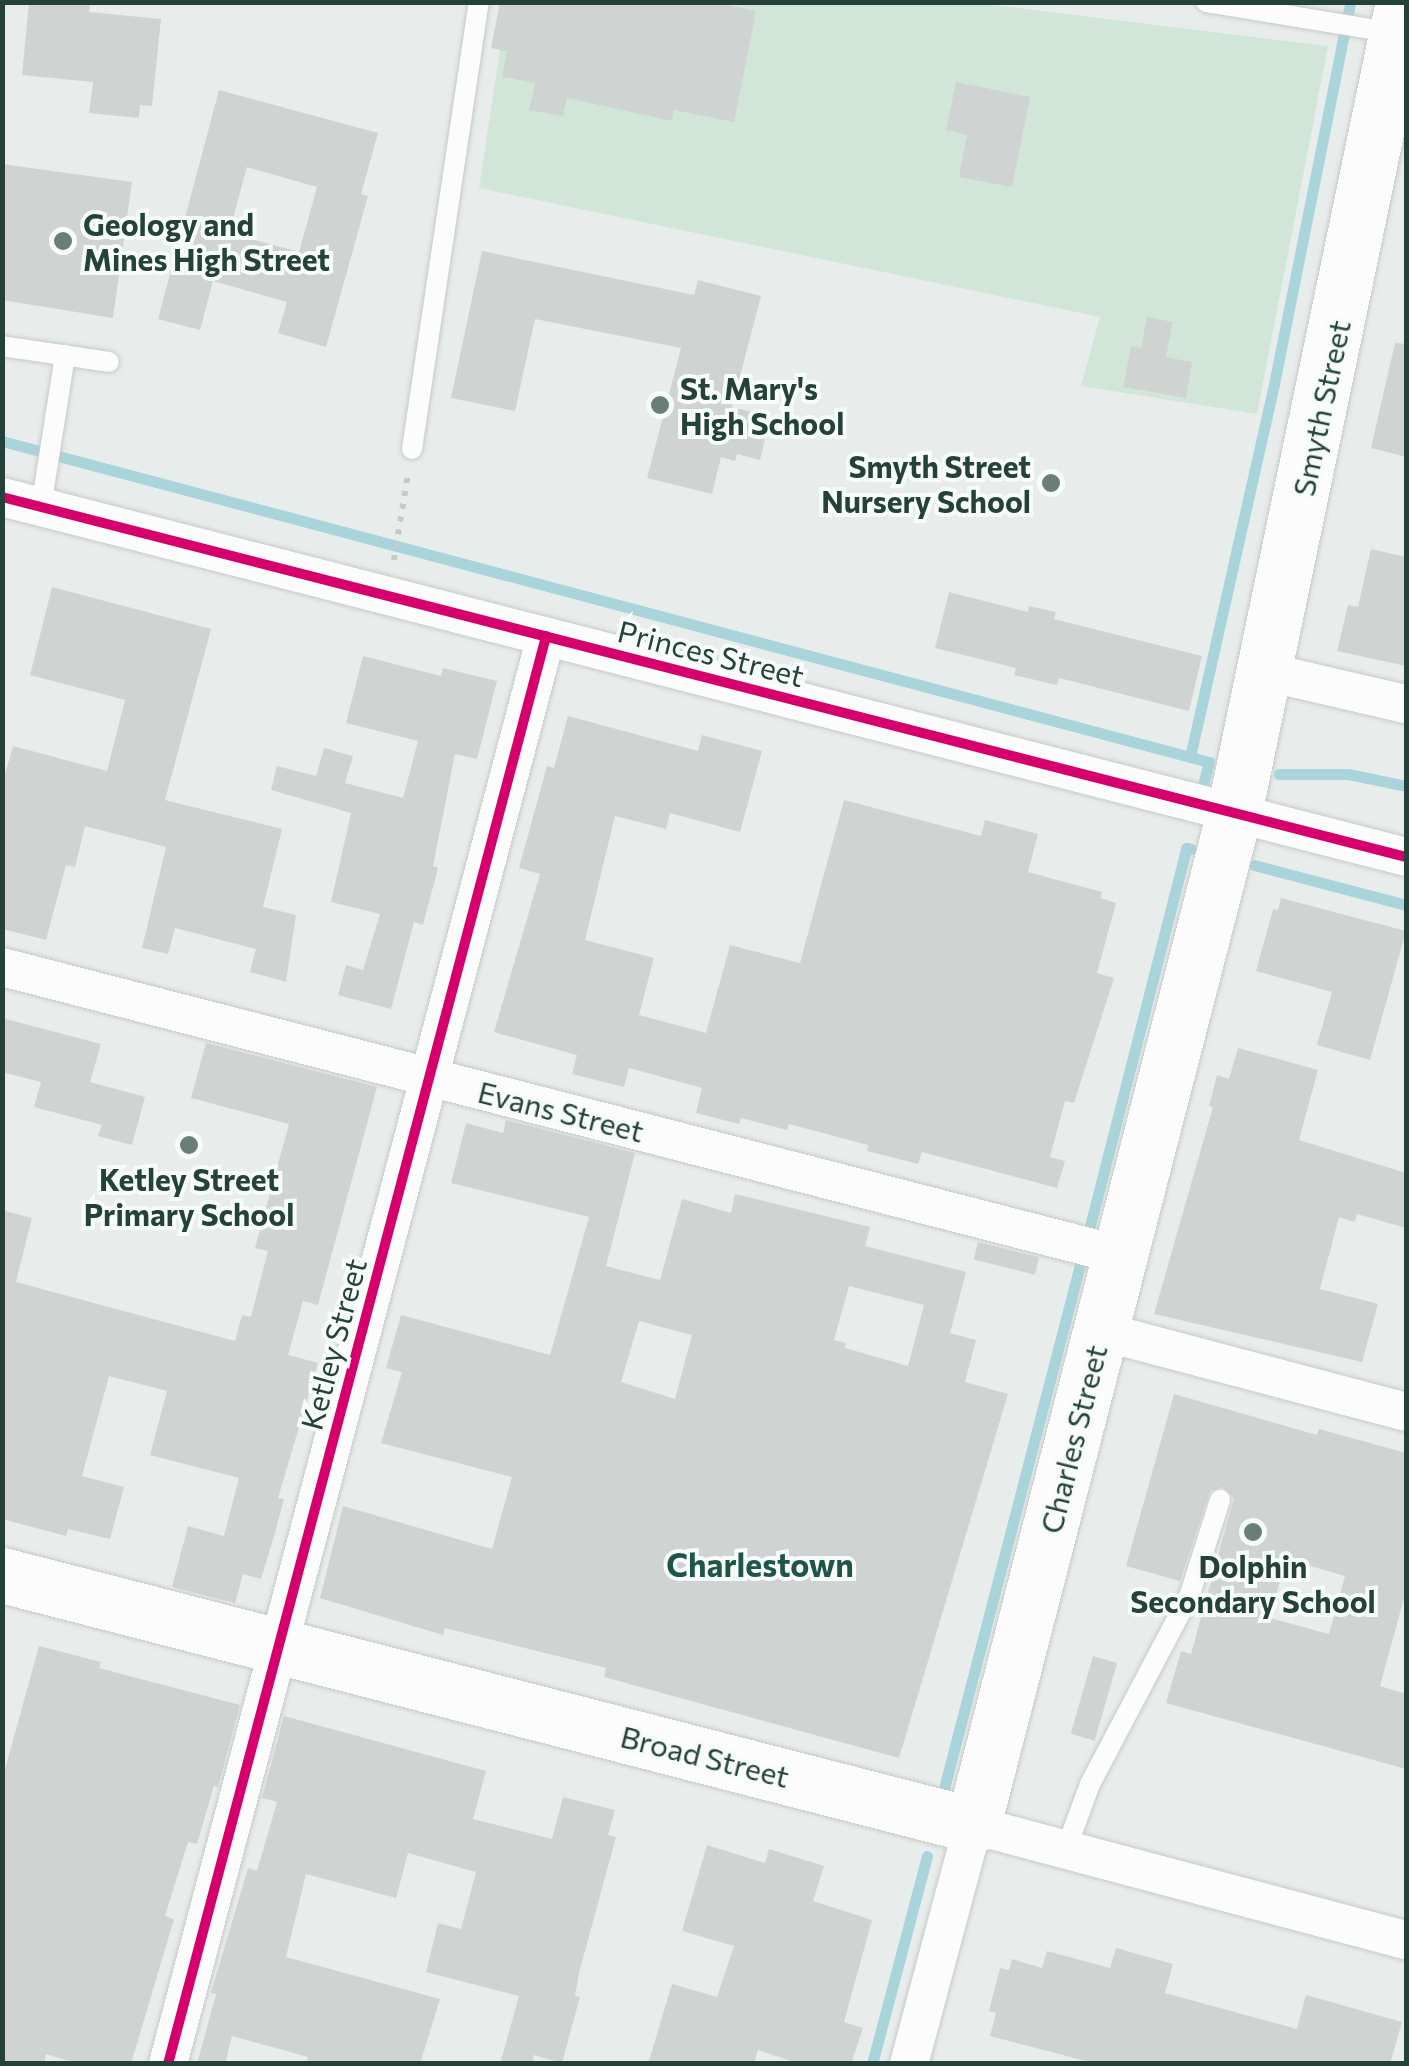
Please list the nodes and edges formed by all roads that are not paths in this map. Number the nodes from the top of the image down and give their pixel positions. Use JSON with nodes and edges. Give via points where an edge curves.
{"nodes":[{"id":1,"x":479,"y":2,"type":"edge"},
{"id":2,"x":1206,"y":2,"type":"edge"},
{"id":3,"x":1400,"y":18,"type":"edge"},
{"id":4,"x":2,"y":346,"type":"edge"},
{"id":5,"x":65,"y":355,"type":"junction"},
{"id":6,"x":109,"y":362,"type":"dead end"},
{"id":7,"x":412,"y":449,"type":"road end"},
{"id":8,"x":44,"y":490,"type":"junction"},
{"id":9,"x":2,"y":497,"type":"edge"},
{"id":10,"x":546,"y":636,"type":"junction"},
{"id":11,"x":1266,"y":672,"type":"junction"},
{"id":12,"x":1406,"y":704,"type":"edge"},
{"id":13,"x":1234,"y":813,"type":"junction"},
{"id":14,"x":1406,"y":857,"type":"edge"},
{"id":15,"x":2,"y":967,"type":"edge"},
{"id":16,"x":430,"y":1077,"type":"junction"},
{"id":17,"x":1120,"y":1255,"type":"junction"},
{"id":18,"x":1100,"y":1331,"type":"junction"},
{"id":19,"x":1406,"y":1412,"type":"edge"},
{"id":20,"x":1220,"y":1500,"type":"dead end"},
{"id":21,"x":2,"y":1575,"type":"edge"},
{"id":22,"x":279,"y":1646,"type":"junction"},
{"id":23,"x":973,"y":1824,"type":"junction"},
{"id":24,"x":1066,"y":1850,"type":"junction"},
{"id":25,"x":1406,"y":1940,"type":"edge"},
{"id":26,"x":168,"y":2064,"type":"edge"},
{"id":27,"x":909,"y":2064,"type":"edge"}],
"edges":[{"from":1,"to":7,"type":"lane"},
{"from":2,"to":3,"type":"lane"},
{"from":3,"to":11,"type":"main road","name":"Smyth Street"},
{"from":4,"to":5,"type":"lane"},
{"from":5,"to":6,"type":"lane"},
{"from":5,"to":8,"type":"lane"},
{"from":8,"to":9,"type":"street","name":"Princes Street"},
{"from":8,"to":10,"type":"street","name":"Princes Street"},
{"from":10,"to":13,"type":"street","name":"Princes Street"},
{"from":10,"to":16,"type":"street","name":"Ketley Street"},
{"from":11,"to":12,"type":"street"},
{"from":11,"to":13,"type":"main road","name":"Smyth Street"},
{"from":13,"to":14,"type":"street","name":"Princes Street"},
{"from":13,"to":17,"type":"main road","name":"Charles Street"},
{"from":15,"to":16,"type":"street","name":"Evans Street"},
{"from":16,"to":17,"type":"street","name":"Evans Street"},
{"from":16,"to":22,"type":"street","name":"Ketley Street"},
{"from":17,"to":18,"type":"main road","name":"Charles Street"},
{"from":18,"to":19,"type":"street"},
{"from":18,"to":23,"type":"main road","name":"Charles Street"},
{"from":20,"to":24,"type":"lane","via":[[1190,1594],[1090,1784]]},
{"from":21,"to":22,"type":"main road","name":"Broad Street"},
{"from":22,"to":23,"type":"main road","name":"Broad Street"},
{"from":22,"to":26,"type":"street","name":"Ketley Street"},
{"from":23,"to":24,"type":"street","name":"Broad Street"},
{"from":23,"to":27,"type":"street","name":"Charles Street"},
{"from":24,"to":25,"type":"street","name":"Broad Street"}]}
